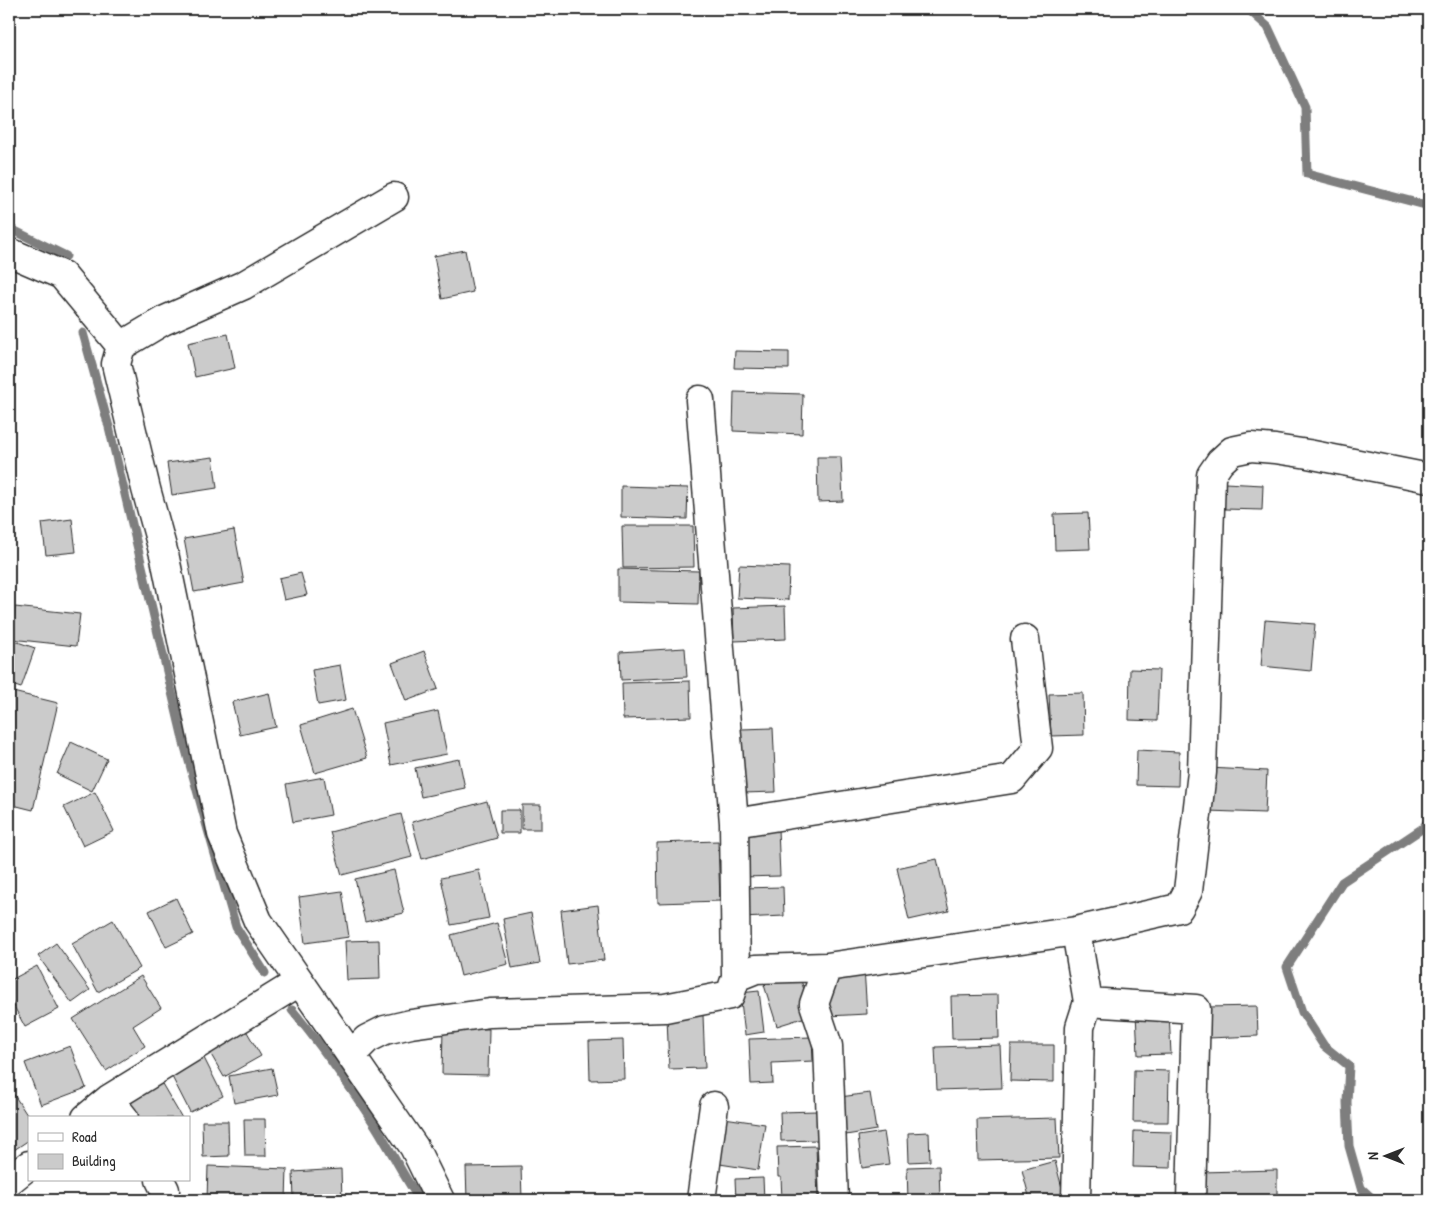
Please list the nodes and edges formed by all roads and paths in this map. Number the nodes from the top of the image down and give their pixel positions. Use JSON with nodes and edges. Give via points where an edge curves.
{"nodes":[{"id":1,"x":394,"y":198,"type":"dead end"},
{"id":2,"x":9,"y":252,"type":"edge"},
{"id":3,"x":120,"y":346,"type":"junction"},
{"id":4,"x":700,"y":400,"type":"dead end"},
{"id":5,"x":1429,"y":478,"type":"edge"},
{"id":6,"x":1025,"y":639,"type":"dead end"},
{"id":7,"x":734,"y":823,"type":"junction"},
{"id":8,"x":1076,"y":932,"type":"junction"},
{"id":9,"x":827,"y":967,"type":"junction"},
{"id":10,"x":736,"y":977,"type":"junction"},
{"id":11,"x":299,"y":982,"type":"junction"},
{"id":12,"x":1088,"y":1002,"type":"junction"},
{"id":13,"x":351,"y":1055,"type":"junction"},
{"id":14,"x":714,"y":1106,"type":"dead end"},
{"id":15,"x":117,"y":1108,"type":"edge"},
{"id":16,"x":92,"y":1116,"type":"edge"},
{"id":17,"x":28,"y":1166,"type":"edge"},
{"id":18,"x":9,"y":1181,"type":"edge"},
{"id":19,"x":440,"y":1200,"type":"edge"},
{"id":20,"x":701,"y":1200,"type":"edge"},
{"id":21,"x":834,"y":1200,"type":"edge"},
{"id":22,"x":1076,"y":1200,"type":"edge"},
{"id":23,"x":1191,"y":1200,"type":"edge"}],
"edges":[{"from":1,"to":3,"type":"street","via":[[244,285],[163,321]]},
{"from":2,"to":3,"type":"street","via":[[62,275]]},
{"from":3,"to":11,"type":"street","via":[[116,364],[165,558],[222,834],[258,921]]},
{"from":4,"to":7,"type":"street"},
{"from":5,"to":8,"type":"street","via":[[1308,454],[1251,447],[1232,451],[1220,462],[1211,475],[1202,772],[1188,891],[1179,908]]},
{"from":6,"to":7,"type":"street","via":[[1038,748],[1012,780]]},
{"from":7,"to":10,"type":"street"},
{"from":8,"to":9,"type":"street"},
{"from":8,"to":12,"type":"street"},
{"from":9,"to":10,"type":"street","via":[[756,970]]},
{"from":9,"to":21,"type":"street","via":[[814,1004],[828,1046]]},
{"from":10,"to":13,"type":"street","via":[[730,995],[665,1008],[490,1013],[411,1024],[366,1038]]},
{"from":11,"to":13,"type":"street"},
{"from":11,"to":15,"type":"street"},
{"from":12,"to":22,"type":"street","via":[[1080,1027]]},
{"from":12,"to":23,"type":"street","via":[[1196,1009]]},
{"from":13,"to":19,"type":"street","via":[[414,1147]]},
{"from":14,"to":20,"type":"street"},
{"from":15,"to":16,"type":"street"},
{"from":17,"to":18,"type":"street"}]}
